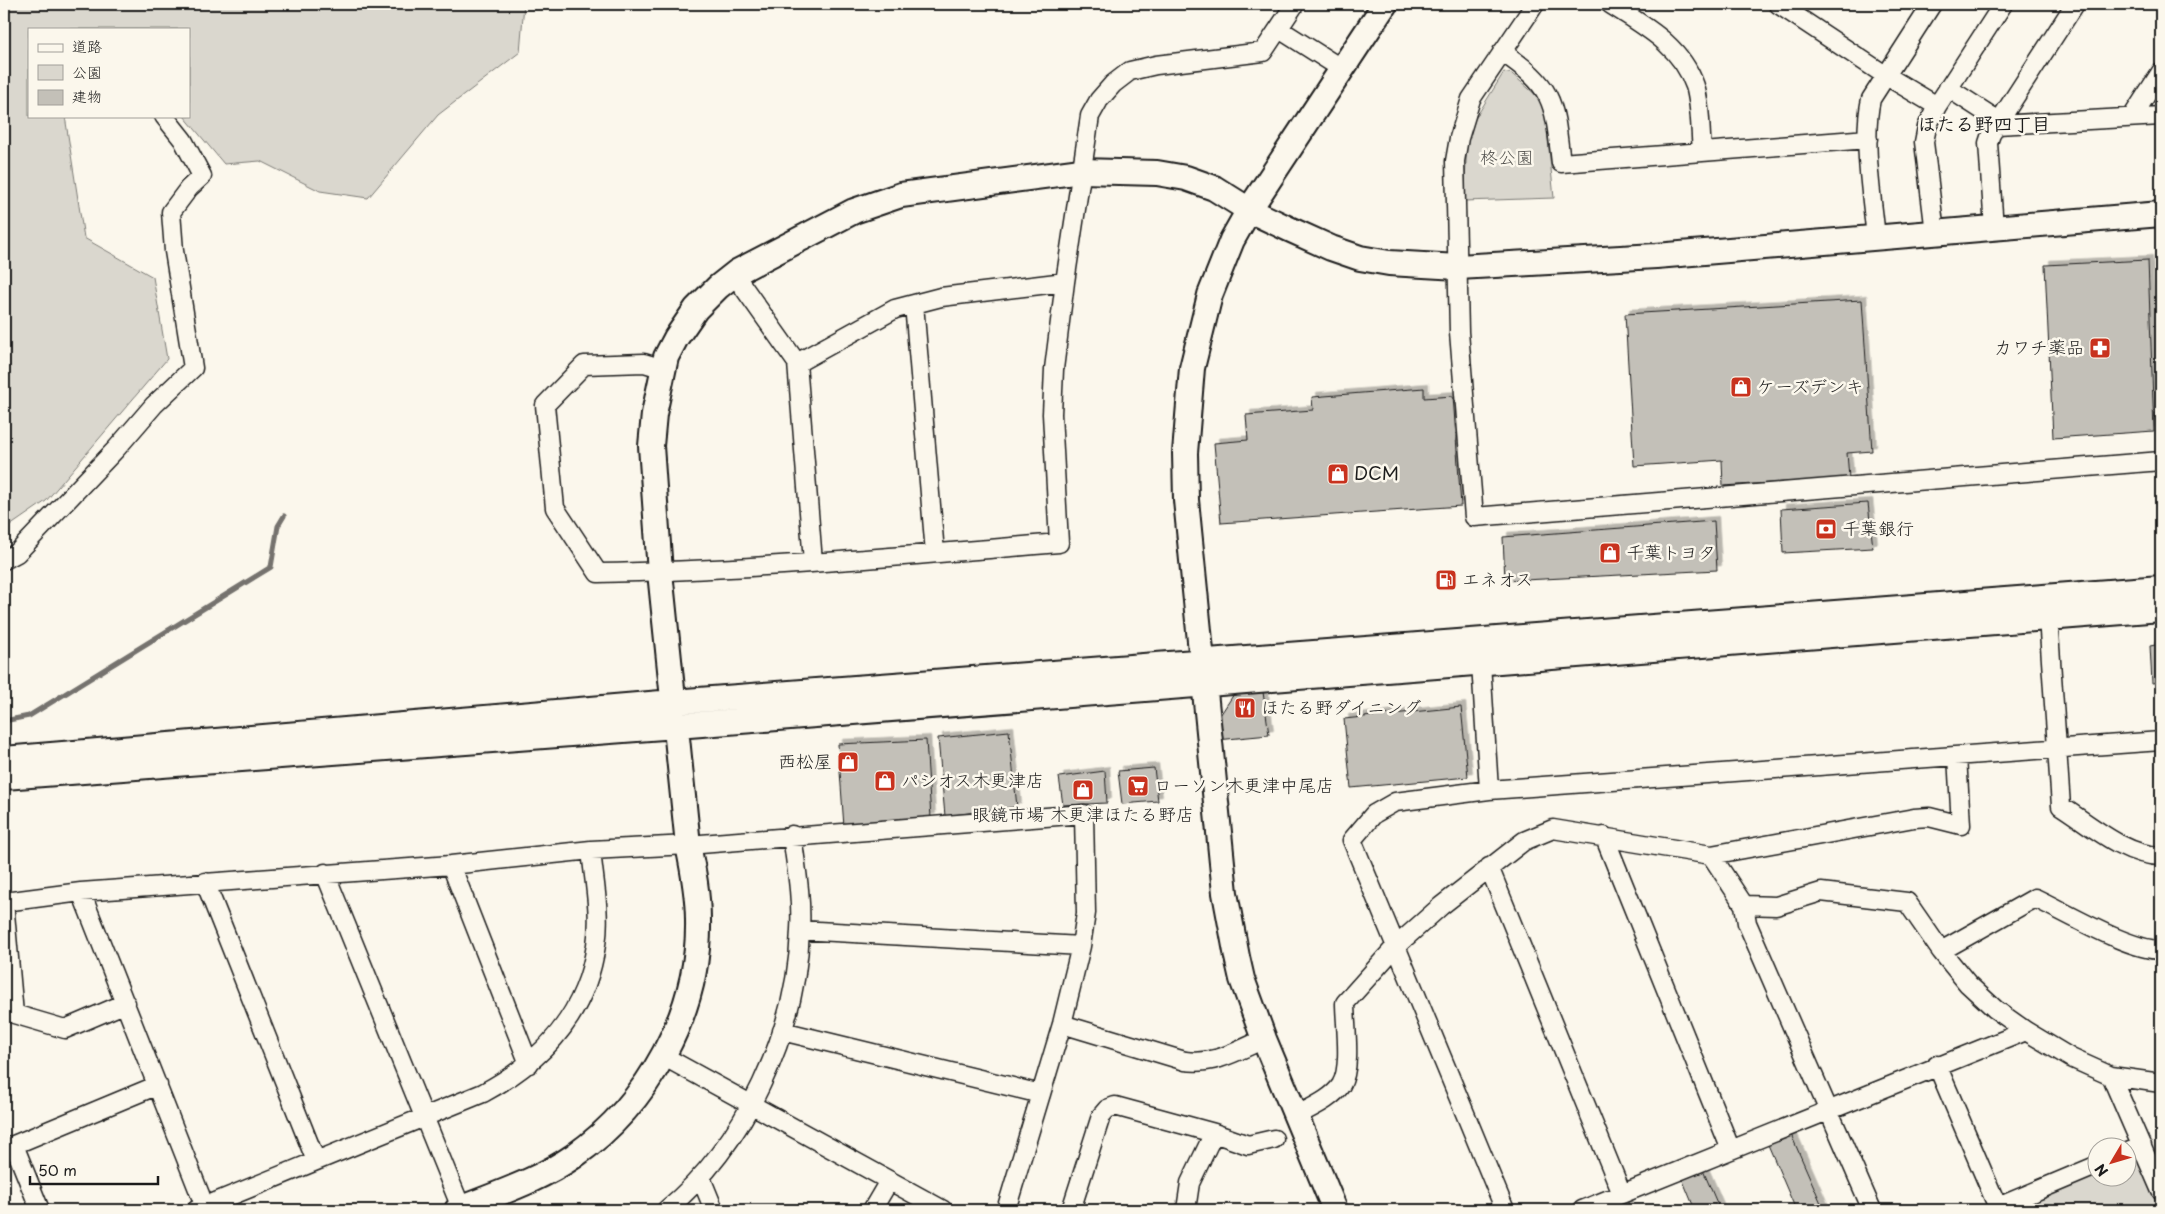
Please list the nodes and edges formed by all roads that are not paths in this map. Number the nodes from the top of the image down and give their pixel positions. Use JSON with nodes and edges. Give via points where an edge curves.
{"nodes":[{"id":1,"x":1295,"y":4,"type":"edge"},
{"id":2,"x":1385,"y":4,"type":"edge"},
{"id":3,"x":1535,"y":4,"type":"edge"},
{"id":4,"x":1610,"y":4,"type":"edge"},
{"id":5,"x":1778,"y":4,"type":"edge"},
{"id":6,"x":1932,"y":4,"type":"edge"},
{"id":7,"x":2003,"y":4,"type":"edge"},
{"id":8,"x":2075,"y":4,"type":"edge"},
{"id":9,"x":1279,"y":28,"type":"junction"},
{"id":10,"x":1502,"y":52,"type":"junction"},
{"id":11,"x":1342,"y":69,"type":"junction"},
{"id":12,"x":2161,"y":72,"type":"edge"},
{"id":13,"x":1885,"y":75,"type":"junction"},
{"id":14,"x":1948,"y":88,"type":"junction"},
{"id":15,"x":1937,"y":106,"type":"junction"},
{"id":16,"x":2161,"y":116,"type":"edge"},
{"id":17,"x":2132,"y":117,"type":"junction"},
{"id":18,"x":166,"y":118,"type":"edge"},
{"id":19,"x":1998,"y":123,"type":"junction"},
{"id":20,"x":1868,"y":139,"type":"junction"},
{"id":21,"x":1702,"y":151,"type":"junction"},
{"id":22,"x":1081,"y":171,"type":"junction"},
{"id":23,"x":1249,"y":210,"type":"junction"},
{"id":24,"x":2161,"y":214,"type":"edge"},
{"id":25,"x":1994,"y":228,"type":"junction"},
{"id":26,"x":1935,"y":234,"type":"junction"},
{"id":27,"x":1876,"y":238,"type":"junction"},
{"id":28,"x":1458,"y":267,"type":"junction"},
{"id":29,"x":734,"y":274,"type":"junction"},
{"id":30,"x":1065,"y":282,"type":"junction"},
{"id":31,"x":914,"y":304,"type":"junction"},
{"id":32,"x":797,"y":362,"type":"junction"},
{"id":33,"x":664,"y":369,"type":"junction"},
{"id":34,"x":2161,"y":461,"type":"edge"},
{"id":35,"x":935,"y":553,"type":"junction"},
{"id":36,"x":4,"y":560,"type":"edge"},
{"id":37,"x":813,"y":562,"type":"junction"},
{"id":38,"x":660,"y":572,"type":"junction"},
{"id":39,"x":2161,"y":588,"type":"edge"},
{"id":40,"x":2161,"y":609,"type":"edge"},
{"id":41,"x":2048,"y":618,"type":"junction"},
{"id":42,"x":1203,"y":660,"type":"junction"},
{"id":43,"x":1481,"y":663,"type":"junction"},
{"id":44,"x":1204,"y":684,"type":"junction"},
{"id":45,"x":673,"y":702,"type":"junction"},
{"id":46,"x":676,"y":726,"type":"junction"},
{"id":47,"x":2161,"y":741,"type":"edge"},
{"id":48,"x":2056,"y":749,"type":"junction"},
{"id":49,"x":1957,"y":756,"type":"junction"},
{"id":50,"x":4,"y":758,"type":"edge"},
{"id":51,"x":4,"y":777,"type":"edge"},
{"id":52,"x":1489,"y":790,"type":"junction"},
{"id":53,"x":792,"y":835,"type":"junction"},
{"id":54,"x":1604,"y":836,"type":"junction"},
{"id":55,"x":688,"y":845,"type":"junction"},
{"id":56,"x":591,"y":850,"type":"junction"},
{"id":57,"x":1711,"y":855,"type":"junction"},
{"id":58,"x":2161,"y":856,"type":"edge"},
{"id":59,"x":452,"y":864,"type":"junction"},
{"id":60,"x":1489,"y":867,"type":"junction"},
{"id":61,"x":325,"y":873,"type":"junction"},
{"id":62,"x":205,"y":882,"type":"junction"},
{"id":63,"x":81,"y":892,"type":"junction"},
{"id":64,"x":1744,"y":905,"type":"junction"},
{"id":65,"x":800,"y":930,"type":"junction"},
{"id":66,"x":1081,"y":946,"type":"junction"},
{"id":67,"x":1396,"y":946,"type":"junction"},
{"id":68,"x":2161,"y":950,"type":"edge"},
{"id":69,"x":1941,"y":951,"type":"junction"},
{"id":70,"x":126,"y":1003,"type":"junction"},
{"id":71,"x":1062,"y":1024,"type":"junction"},
{"id":72,"x":782,"y":1031,"type":"junction"},
{"id":73,"x":2026,"y":1031,"type":"junction"},
{"id":74,"x":1264,"y":1039,"type":"junction"},
{"id":75,"x":663,"y":1056,"type":"junction"},
{"id":76,"x":529,"y":1064,"type":"junction"},
{"id":77,"x":1937,"y":1066,"type":"junction"},
{"id":78,"x":2111,"y":1076,"type":"junction"},
{"id":79,"x":2161,"y":1083,"type":"edge"},
{"id":80,"x":158,"y":1085,"type":"junction"},
{"id":81,"x":1041,"y":1094,"type":"junction"},
{"id":82,"x":750,"y":1104,"type":"junction"},
{"id":83,"x":1830,"y":1109,"type":"junction"},
{"id":84,"x":1296,"y":1116,"type":"junction"},
{"id":85,"x":424,"y":1117,"type":"junction"},
{"id":86,"x":1214,"y":1133,"type":"junction"},
{"id":87,"x":2131,"y":1136,"type":"edge"},
{"id":88,"x":1274,"y":1140,"type":"dead end"},
{"id":89,"x":9,"y":1147,"type":"edge"},
{"id":90,"x":1731,"y":1150,"type":"junction"},
{"id":91,"x":2138,"y":1154,"type":"edge"},
{"id":92,"x":316,"y":1161,"type":"junction"},
{"id":93,"x":2088,"y":1169,"type":"edge"},
{"id":94,"x":701,"y":1178,"type":"junction"},
{"id":95,"x":889,"y":1181,"type":"junction"},
{"id":96,"x":2161,"y":1191,"type":"edge"},
{"id":97,"x":1622,"y":1194,"type":"junction"},
{"id":98,"x":201,"y":1208,"type":"edge"},
{"id":99,"x":1999,"y":1208,"type":"edge"},
{"id":100,"x":40,"y":1210,"type":"edge"},
{"id":101,"x":460,"y":1210,"type":"edge"},
{"id":102,"x":666,"y":1210,"type":"edge"},
{"id":103,"x":714,"y":1210,"type":"edge"},
{"id":104,"x":872,"y":1210,"type":"edge"},
{"id":105,"x":943,"y":1210,"type":"edge"},
{"id":106,"x":1006,"y":1210,"type":"edge"},
{"id":107,"x":1071,"y":1210,"type":"edge"},
{"id":108,"x":1186,"y":1210,"type":"edge"},
{"id":109,"x":1335,"y":1210,"type":"edge"},
{"id":110,"x":1505,"y":1210,"type":"edge"},
{"id":111,"x":1582,"y":1210,"type":"edge"},
{"id":112,"x":1872,"y":1210,"type":"edge"}],
"edges":[{"from":1,"to":9,"type":"street"},
{"from":2,"to":11,"type":"street"},
{"from":3,"to":10,"type":"street"},
{"from":4,"to":21,"type":"street","via":[[1658,35],[1671,46],[1686,67],[1695,86]]},
{"from":5,"to":13,"type":"street"},
{"from":6,"to":13,"type":"street"},
{"from":7,"to":14,"type":"street"},
{"from":8,"to":19,"type":"street"},
{"from":9,"to":11,"type":"street"},
{"from":9,"to":22,"type":"street","via":[[1263,52],[1130,71],[1113,84],[1090,116]]},
{"from":10,"to":21,"type":"street","via":[[1533,74],[1551,100],[1561,163]]},
{"from":10,"to":28,"type":"street","via":[[1471,99],[1459,138],[1455,160]]},
{"from":11,"to":23,"type":"street"},
{"from":12,"to":17,"type":"street"},
{"from":13,"to":15,"type":"street"},
{"from":13,"to":20,"type":"street","via":[[1871,99]]},
{"from":14,"to":15,"type":"street"},
{"from":14,"to":19,"type":"street"},
{"from":15,"to":26,"type":"street","via":[[1924,142]]},
{"from":16,"to":17,"type":"street"},
{"from":17,"to":19,"type":"street"},
{"from":18,"to":36,"type":"street","via":[[183,140],[202,176],[171,212],[193,368],[154,405],[18,553]]},
{"from":19,"to":25,"type":"street","via":[[1988,143]]},
{"from":20,"to":21,"type":"street"},
{"from":20,"to":27,"type":"street"},
{"from":22,"to":23,"type":"street","via":[[1157,173],[1186,178],[1214,188]]},
{"from":22,"to":29,"type":"street","via":[[901,195],[854,211]]},
{"from":22,"to":30,"type":"street"},
{"from":23,"to":28,"type":"street","via":[[1360,258]]},
{"from":23,"to":42,"type":"street","via":[[1232,240],[1210,294],[1192,368],[1186,422],[1186,500]]},
{"from":24,"to":25,"type":"street"},
{"from":25,"to":26,"type":"street"},
{"from":26,"to":27,"type":"street"},
{"from":27,"to":28,"type":"street","via":[[1656,256]]},
{"from":28,"to":34,"type":"street","via":[[1459,332],[1474,517]]},
{"from":29,"to":32,"type":"street"},
{"from":29,"to":33,"type":"street","via":[[696,309],[676,338]]},
{"from":30,"to":31,"type":"street","via":[[941,297]]},
{"from":30,"to":35,"type":"street","via":[[1052,414],[1059,544]]},
{"from":31,"to":32,"type":"street","via":[[896,309]]},
{"from":31,"to":35,"type":"street"},
{"from":32,"to":37,"type":"street"},
{"from":33,"to":38,"type":"street","via":[[651,446]]},
{"from":33,"to":38,"type":"street","via":[[644,363],[584,365],[545,405],[555,508],[598,573]]},
{"from":35,"to":37,"type":"street"},
{"from":37,"to":38,"type":"street"},
{"from":38,"to":45,"type":"street"},
{"from":39,"to":42,"type":"street"},
{"from":40,"to":41,"type":"street"},
{"from":41,"to":43,"type":"street"},
{"from":41,"to":48,"type":"street"},
{"from":42,"to":44,"type":"street"},
{"from":42,"to":45,"type":"street"},
{"from":43,"to":44,"type":"street"},
{"from":43,"to":52,"type":"street"},
{"from":44,"to":46,"type":"street"},
{"from":44,"to":74,"type":"street","via":[[1225,894],[1242,979]]},
{"from":45,"to":46,"type":"street"},
{"from":45,"to":50,"type":"street"},
{"from":46,"to":51,"type":"street"},
{"from":46,"to":55,"type":"street"},
{"from":47,"to":48,"type":"street"},
{"from":48,"to":49,"type":"street"},
{"from":48,"to":58,"type":"street","via":[[2061,806],[2119,844],[2138,853]]},
{"from":49,"to":52,"type":"street"},
{"from":49,"to":57,"type":"street","via":[[1960,825],[1929,817],[1914,818]]},
{"from":52,"to":67,"type":"street","via":[[1396,802],[1374,814],[1352,840]]},
{"from":53,"to":55,"type":"street"},
{"from":53,"to":65,"type":"street"},
{"from":53,"to":66,"type":"street","via":[[1084,814],[1086,913]]},
{"from":54,"to":57,"type":"street"},
{"from":54,"to":60,"type":"street","via":[[1553,829],[1524,841]]},
{"from":54,"to":90,"type":"street"},
{"from":55,"to":56,"type":"street"},
{"from":55,"to":75,"type":"street","via":[[695,881],[696,947],[682,1014]]},
{"from":56,"to":59,"type":"street"},
{"from":56,"to":76,"type":"street","via":[[597,918],[591,973],[567,1023]]},
{"from":57,"to":64,"type":"street"},
{"from":59,"to":61,"type":"street"},
{"from":59,"to":76,"type":"street"},
{"from":60,"to":67,"type":"street"},
{"from":60,"to":97,"type":"street"},
{"from":61,"to":62,"type":"street"},
{"from":61,"to":85,"type":"street"},
{"from":62,"to":63,"type":"street"},
{"from":62,"to":92,"type":"street"},
{"from":63,"to":70,"type":"street"},
{"from":63,"to":70,"type":"street","via":[[4,902],[14,1014],[65,1029]]},
{"from":64,"to":69,"type":"street","via":[[1776,906],[1821,892],[1907,902]]},
{"from":64,"to":83,"type":"street","via":[[1747,922]]},
{"from":65,"to":66,"type":"street"},
{"from":65,"to":72,"type":"street","via":[[793,992]]},
{"from":66,"to":71,"type":"street"},
{"from":67,"to":84,"type":"street","via":[[1345,1003],[1346,1068],[1341,1085],[1328,1098]]},
{"from":67,"to":110,"type":"street"},
{"from":68,"to":69,"type":"street","via":[[2132,945],[2035,898]]},
{"from":69,"to":73,"type":"street","via":[[1968,984]]},
{"from":70,"to":80,"type":"street"},
{"from":71,"to":74,"type":"street","via":[[1199,1063],[1213,1061]]},
{"from":71,"to":81,"type":"street"},
{"from":72,"to":81,"type":"street"},
{"from":72,"to":82,"type":"street"},
{"from":73,"to":77,"type":"street"},
{"from":73,"to":78,"type":"street","via":[[2070,1058]]},
{"from":74,"to":84,"type":"street"},
{"from":75,"to":82,"type":"street"},
{"from":75,"to":101,"type":"street","via":[[625,1110],[606,1131],[573,1157],[537,1178]]},
{"from":76,"to":85,"type":"street","via":[[483,1093]]},
{"from":77,"to":83,"type":"street"},
{"from":77,"to":99,"type":"street"},
{"from":78,"to":79,"type":"street"},
{"from":78,"to":87,"type":"street"},
{"from":80,"to":89,"type":"street"},
{"from":80,"to":98,"type":"street"},
{"from":81,"to":106,"type":"street"},
{"from":82,"to":94,"type":"street"},
{"from":82,"to":95,"type":"street"},
{"from":83,"to":90,"type":"street"},
{"from":83,"to":112,"type":"street"},
{"from":84,"to":109,"type":"street"},
{"from":85,"to":92,"type":"street"},
{"from":85,"to":101,"type":"street"},
{"from":86,"to":88,"type":"street","via":[[1248,1145]]},
{"from":86,"to":107,"type":"street","via":[[1115,1106],[1107,1109],[1101,1116]]},
{"from":86,"to":108,"type":"street","via":[[1190,1183]]},
{"from":89,"to":100,"type":"street"},
{"from":90,"to":97,"type":"street"},
{"from":91,"to":96,"type":"street"},
{"from":92,"to":98,"type":"street"},
{"from":93,"to":99,"type":"street"},
{"from":94,"to":102,"type":"street"},
{"from":94,"to":103,"type":"street"},
{"from":95,"to":104,"type":"street"},
{"from":95,"to":105,"type":"street"},
{"from":97,"to":111,"type":"street"}]}
